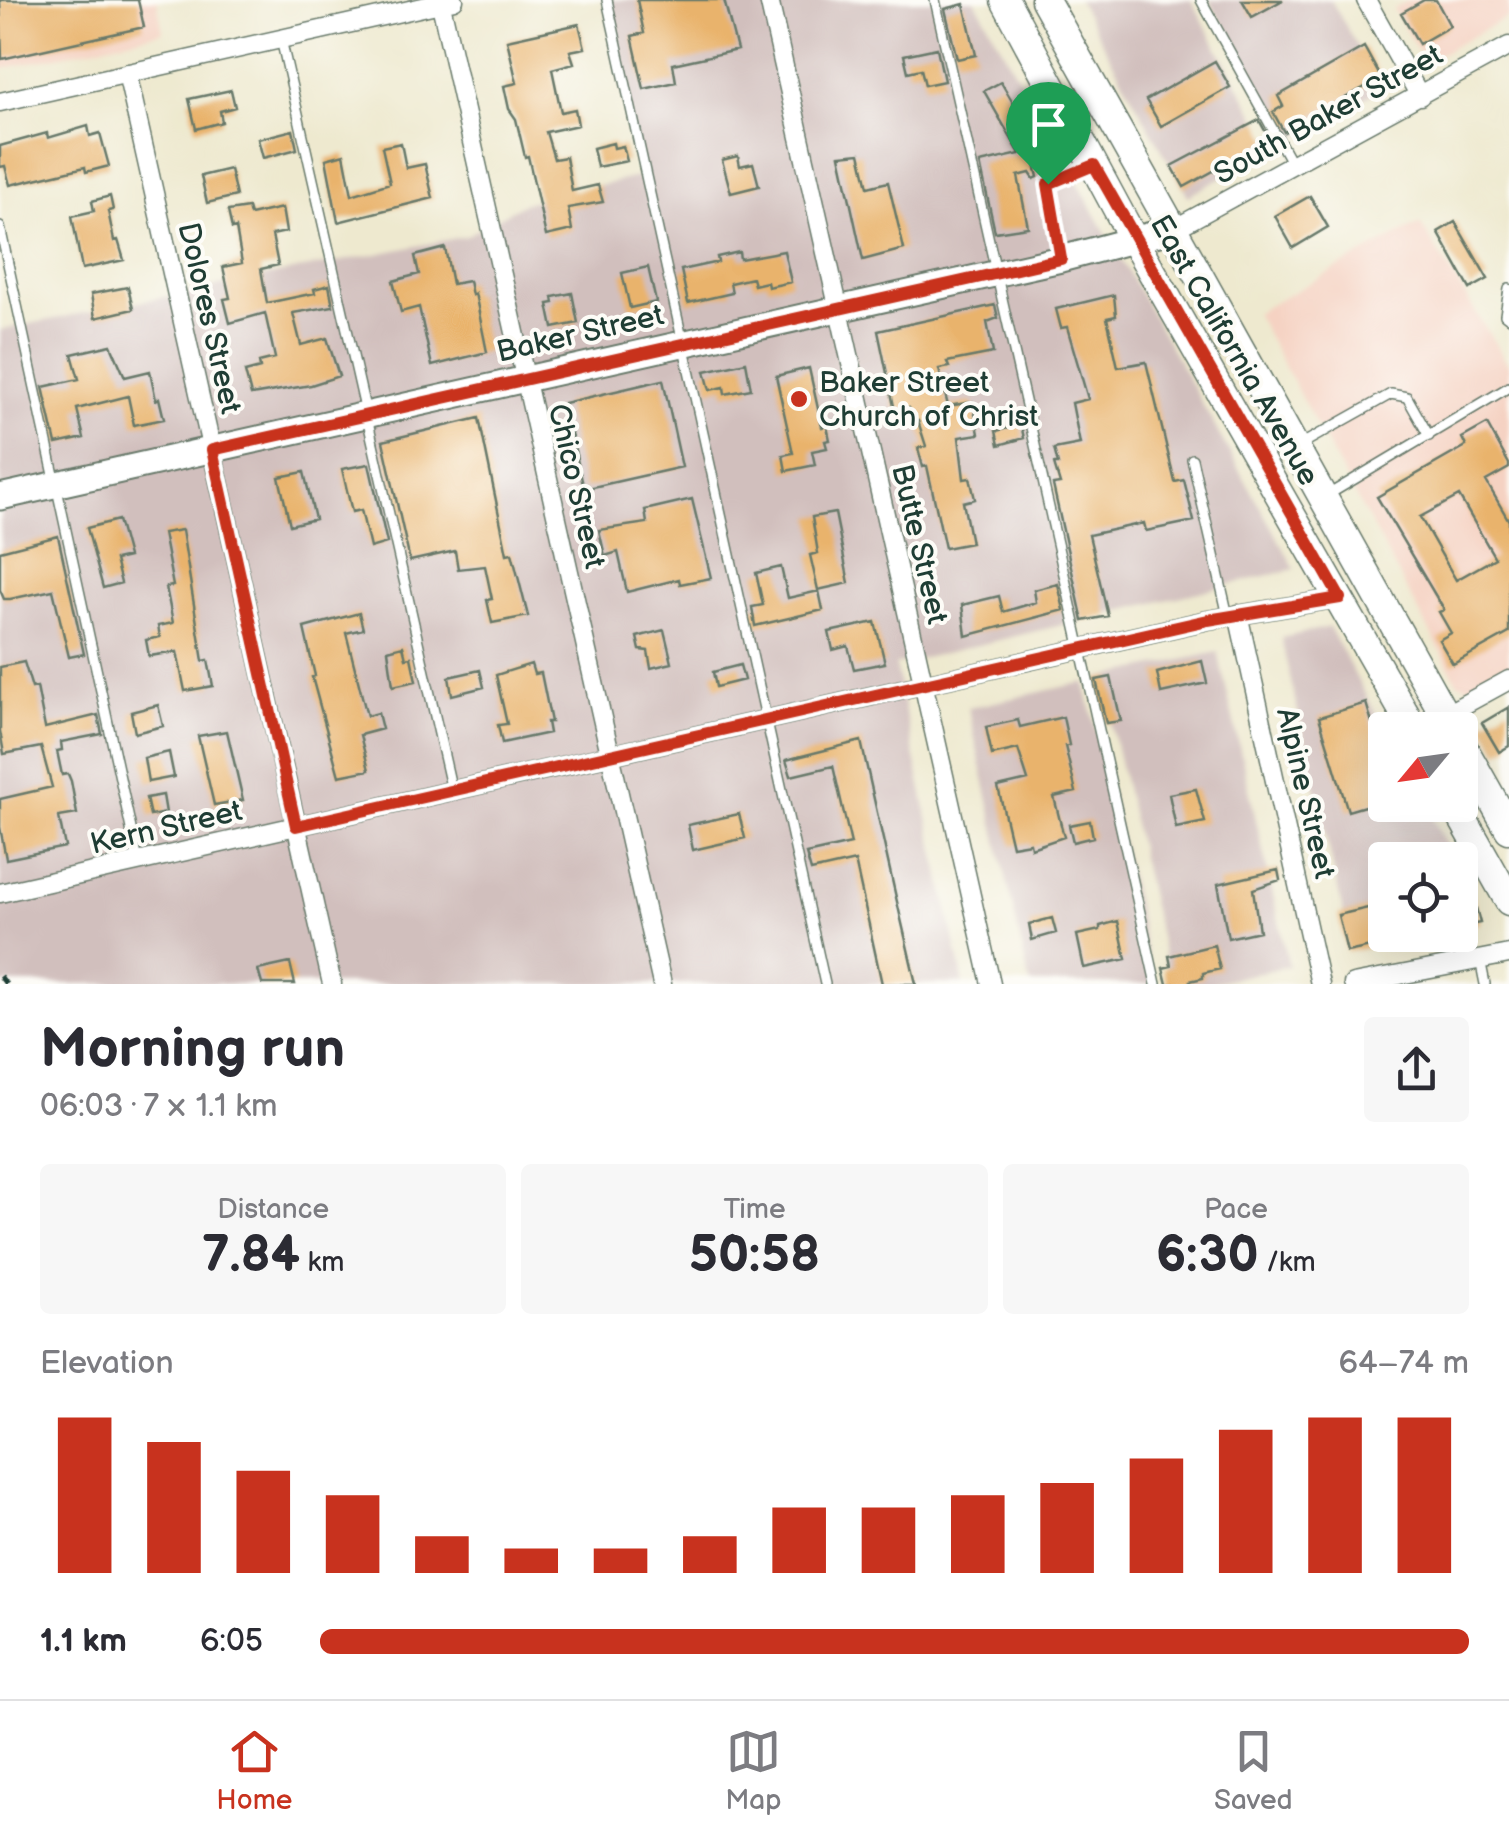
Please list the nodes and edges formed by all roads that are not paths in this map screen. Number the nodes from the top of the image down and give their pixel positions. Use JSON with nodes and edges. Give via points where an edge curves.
{"nodes":[{"id":1,"x":607,"y":0,"type":"edge"},
{"id":2,"x":769,"y":0,"type":"edge"},
{"id":3,"x":936,"y":0,"type":"edge"},
{"id":4,"x":1005,"y":0,"type":"edge"},
{"id":5,"x":1045,"y":0,"type":"edge"},
{"id":6,"x":1201,"y":0,"type":"edge"},
{"id":7,"x":1366,"y":0,"type":"edge"},
{"id":8,"x":445,"y":1,"type":"edge"},
{"id":9,"x":281,"y":39,"type":"junction"},
{"id":10,"x":1509,"y":46,"type":"edge"},
{"id":11,"x":127,"y":74,"type":"junction"},
{"id":12,"x":1420,"y":96,"type":"junction"},
{"id":13,"x":0,"y":102,"type":"edge"},
{"id":14,"x":1094,"y":165,"type":"junction"},
{"id":15,"x":1293,"y":165,"type":"junction"},
{"id":16,"x":0,"y":227,"type":"edge"},
{"id":17,"x":1174,"y":230,"type":"junction"},
{"id":18,"x":1135,"y":242,"type":"junction"},
{"id":19,"x":1061,"y":259,"type":"junction"},
{"id":20,"x":995,"y":274,"type":"junction"},
{"id":21,"x":1509,"y":289,"type":"edge"},
{"id":22,"x":839,"y":308,"type":"junction"},
{"id":23,"x":1509,"y":318,"type":"edge"},
{"id":24,"x":685,"y":343,"type":"junction"},
{"id":25,"x":525,"y":379,"type":"junction"},
{"id":26,"x":1509,"y":387,"type":"edge"},
{"id":27,"x":368,"y":414,"type":"junction"},
{"id":28,"x":1429,"y":436,"type":"junction"},
{"id":29,"x":1296,"y":448,"type":"junction"},
{"id":30,"x":212,"y":450,"type":"junction"},
{"id":31,"x":1192,"y":459,"type":"dead end"},
{"id":32,"x":57,"y":484,"type":"junction"},
{"id":33,"x":0,"y":497,"type":"edge"},
{"id":34,"x":1323,"y":497,"type":"junction"},
{"id":35,"x":1340,"y":598,"type":"junction"},
{"id":36,"x":1233,"y":615,"type":"junction"},
{"id":37,"x":1356,"y":627,"type":"junction"},
{"id":38,"x":1081,"y":649,"type":"junction"},
{"id":39,"x":1509,"y":680,"type":"edge"},
{"id":40,"x":924,"y":684,"type":"junction"},
{"id":41,"x":1404,"y":712,"type":"edge"},
{"id":42,"x":1427,"y":712,"type":"edge"},
{"id":43,"x":1443,"y":712,"type":"edge"},
{"id":44,"x":1464,"y":712,"type":"edge"},
{"id":45,"x":767,"y":720,"type":"junction"},
{"id":46,"x":610,"y":755,"type":"junction"},
{"id":47,"x":1478,"y":774,"type":"edge"},
{"id":48,"x":452,"y":791,"type":"junction"},
{"id":49,"x":1465,"y":822,"type":"edge"},
{"id":50,"x":296,"y":826,"type":"junction"},
{"id":51,"x":1509,"y":830,"type":"edge"},
{"id":52,"x":138,"y":862,"type":"junction"},
{"id":53,"x":0,"y":893,"type":"edge"},
{"id":54,"x":1509,"y":901,"type":"edge"},
{"id":55,"x":1509,"y":954,"type":"edge"},
{"id":56,"x":1480,"y":959,"type":"junction"},
{"id":57,"x":332,"y":984,"type":"edge"},
{"id":58,"x":662,"y":984,"type":"edge"},
{"id":59,"x":826,"y":984,"type":"edge"},
{"id":60,"x":991,"y":984,"type":"edge"},
{"id":61,"x":1156,"y":984,"type":"edge"},
{"id":62,"x":1320,"y":984,"type":"edge"},
{"id":63,"x":1352,"y":984,"type":"edge"},
{"id":64,"x":1485,"y":984,"type":"edge"}],
"edges":[{"from":1,"to":24,"type":"lane"},
{"from":2,"to":22,"type":"street","name":"Butte Street"},
{"from":3,"to":20,"type":"lane"},
{"from":4,"to":14,"type":"main road","name":"East California Avenue"},
{"from":5,"to":17,"type":"main road","name":"East California Avenue"},
{"from":6,"to":15,"type":"lane"},
{"from":7,"to":12,"type":"street"},
{"from":8,"to":9,"type":"street"},
{"from":8,"to":25,"type":"street","name":"Chico Street"},
{"from":9,"to":11,"type":"street"},
{"from":9,"to":27,"type":"lane"},
{"from":10,"to":12,"type":"street","name":"South Baker Street"},
{"from":11,"to":13,"type":"street"},
{"from":11,"to":30,"type":"street","name":"Dolores Street"},
{"from":12,"to":15,"type":"street","name":"South Baker Street"},
{"from":14,"to":18,"type":"main road","name":"East California Avenue"},
{"from":14,"to":19,"type":"lane","via":[[1048,184]]},
{"from":15,"to":17,"type":"street","name":"South Baker Street"},
{"from":16,"to":32,"type":"lane"},
{"from":17,"to":18,"type":"street","name":"Baker Street"},
{"from":17,"to":29,"type":"main road","name":"East California Avenue"},
{"from":18,"to":19,"type":"street","name":"Baker Street"},
{"from":18,"to":35,"type":"main road","name":"East California Avenue"},
{"from":19,"to":20,"type":"street","name":"Baker Street"},
{"from":20,"to":22,"type":"street","name":"Baker Street"},
{"from":20,"to":38,"type":"lane"},
{"from":21,"to":23,"type":"lane"},
{"from":22,"to":24,"type":"street","name":"Baker Street"},
{"from":22,"to":40,"type":"street","name":"Butte Street"},
{"from":24,"to":25,"type":"street","name":"Baker Street"},
{"from":24,"to":45,"type":"lane"},
{"from":25,"to":27,"type":"street","name":"Baker Street"},
{"from":25,"to":46,"type":"street","name":"Chico Street"},
{"from":26,"to":28,"type":"lane"},
{"from":27,"to":30,"type":"street","name":"Baker Street"},
{"from":27,"to":48,"type":"lane"},
{"from":28,"to":29,"type":"lane","via":[[1407,396],[1390,394]]},
{"from":28,"to":34,"type":"lane"},
{"from":29,"to":34,"type":"main road","name":"East California Avenue"},
{"from":30,"to":32,"type":"street","name":"Baker Street"},
{"from":30,"to":50,"type":"street","name":"Dolores Street"},
{"from":31,"to":36,"type":"lane"},
{"from":32,"to":33,"type":"street","name":"Baker Street"},
{"from":32,"to":52,"type":"lane"},
{"from":34,"to":43,"type":"main road","name":"East California Avenue"},
{"from":35,"to":36,"type":"street","name":"Kern Street"},
{"from":35,"to":37,"type":"main road","name":"East California Avenue"},
{"from":36,"to":38,"type":"street","name":"Kern Street"},
{"from":36,"to":62,"type":"street","name":"Alpine Street"},
{"from":37,"to":41,"type":"main road","name":"East California Avenue"},
{"from":37,"to":42,"type":"main road"},
{"from":38,"to":40,"type":"street","name":"Kern Street"},
{"from":38,"to":61,"type":"lane"},
{"from":39,"to":44,"type":"street"},
{"from":40,"to":45,"type":"street","name":"Kern Street"},
{"from":40,"to":60,"type":"street","name":"Butte Street"},
{"from":45,"to":46,"type":"street","name":"Kern Street"},
{"from":45,"to":59,"type":"lane"},
{"from":46,"to":48,"type":"street","name":"Kern Street"},
{"from":46,"to":58,"type":"street","name":"Chico Street"},
{"from":47,"to":51,"type":"main road"},
{"from":48,"to":50,"type":"street","name":"Kern Street"},
{"from":49,"to":54,"type":"main road"},
{"from":50,"to":52,"type":"street","name":"Kern Street"},
{"from":50,"to":57,"type":"street","name":"Dolores Street"},
{"from":52,"to":53,"type":"street","name":"Kern Street"},
{"from":55,"to":56,"type":"street"},
{"from":56,"to":63,"type":"street"},
{"from":56,"to":64,"type":"lane"}]}
